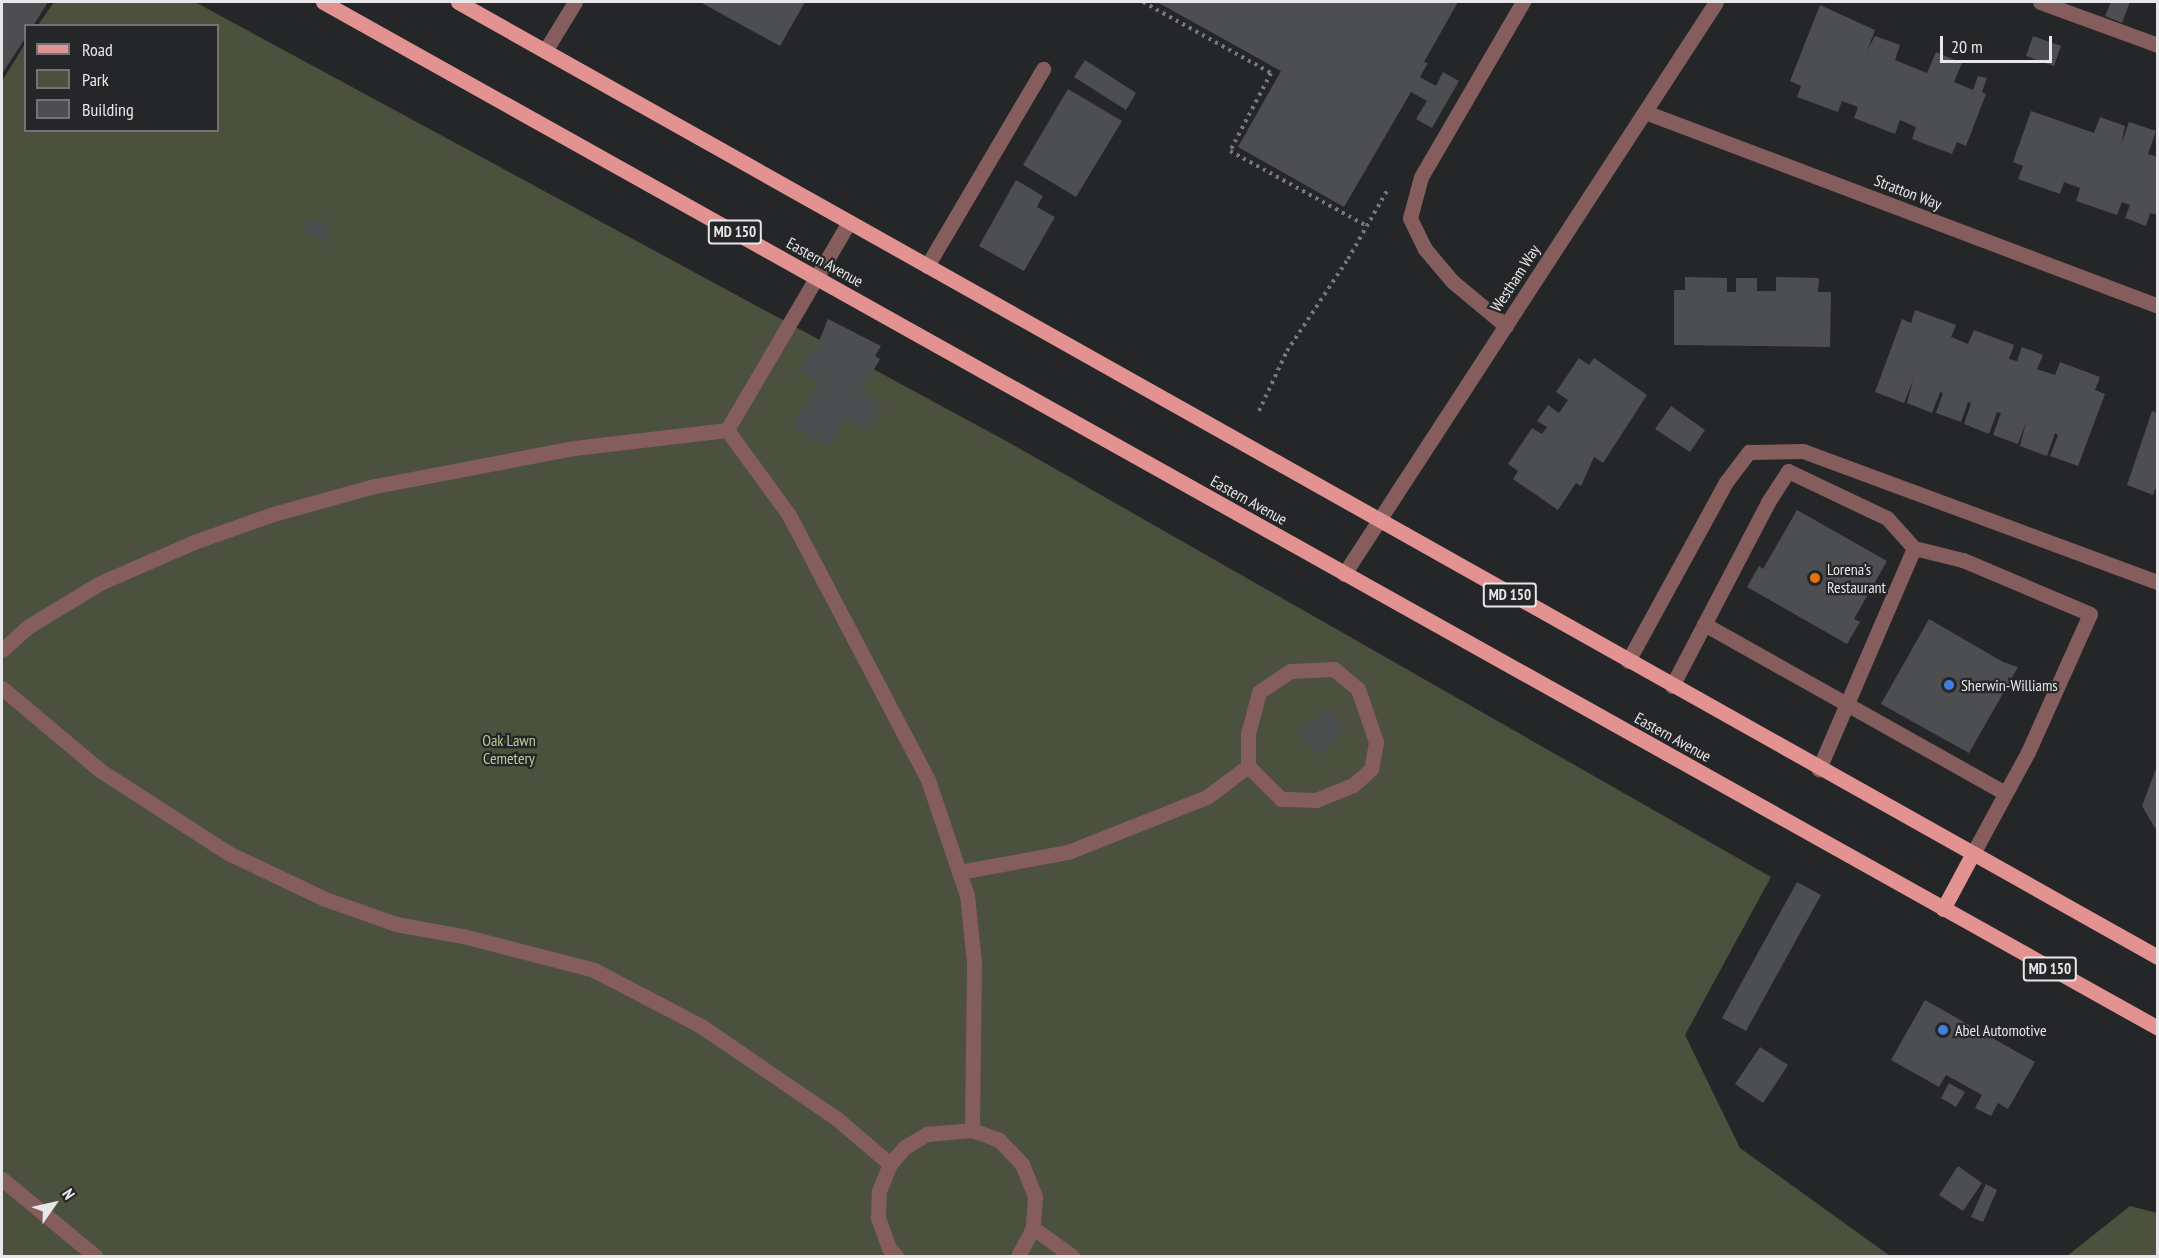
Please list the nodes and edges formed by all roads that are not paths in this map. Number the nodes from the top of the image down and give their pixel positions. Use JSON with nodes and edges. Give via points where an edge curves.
{"nodes":[{"id":1,"x":323,"y":2,"type":"edge"},
{"id":2,"x":458,"y":2,"type":"edge"},
{"id":3,"x":575,"y":2,"type":"edge"},
{"id":4,"x":1523,"y":2,"type":"edge"},
{"id":5,"x":1716,"y":2,"type":"edge"},
{"id":6,"x":2040,"y":2,"type":"edge"},
{"id":7,"x":2157,"y":45,"type":"edge"},
{"id":8,"x":545,"y":51,"type":"junction"},
{"id":9,"x":1043,"y":69,"type":"dead end"},
{"id":10,"x":1646,"y":112,"type":"junction"},
{"id":11,"x":849,"y":222,"type":"junction"},
{"id":12,"x":927,"y":266,"type":"junction"},
{"id":13,"x":815,"y":277,"type":"junction"},
{"id":14,"x":2157,"y":306,"type":"edge"},
{"id":15,"x":1506,"y":326,"type":"junction"},
{"id":16,"x":727,"y":430,"type":"junction"},
{"id":17,"x":1379,"y":521,"type":"junction"},
{"id":18,"x":1914,"y":548,"type":"junction"},
{"id":19,"x":1344,"y":574,"type":"junction"},
{"id":20,"x":2157,"y":582,"type":"edge"},
{"id":21,"x":1704,"y":624,"type":"junction"},
{"id":22,"x":2,"y":650,"type":"edge"},
{"id":23,"x":1628,"y":661,"type":"junction"},
{"id":24,"x":1672,"y":686,"type":"junction"},
{"id":25,"x":2,"y":688,"type":"edge"},
{"id":26,"x":1846,"y":702,"type":"junction"},
{"id":27,"x":1248,"y":766,"type":"junction"},
{"id":28,"x":1819,"y":769,"type":"junction"},
{"id":29,"x":2005,"y":793,"type":"junction"},
{"id":30,"x":1972,"y":855,"type":"junction"},
{"id":31,"x":959,"y":872,"type":"junction"},
{"id":32,"x":1942,"y":909,"type":"junction"},
{"id":33,"x":2157,"y":957,"type":"edge"},
{"id":34,"x":2157,"y":1028,"type":"edge"},
{"id":35,"x":972,"y":1130,"type":"junction"},
{"id":36,"x":890,"y":1164,"type":"junction"},
{"id":37,"x":2,"y":1179,"type":"edge"},
{"id":38,"x":1033,"y":1228,"type":"junction"},
{"id":39,"x":95,"y":1257,"type":"edge"},
{"id":40,"x":896,"y":1257,"type":"edge"},
{"id":41,"x":1018,"y":1257,"type":"edge"},
{"id":42,"x":1072,"y":1257,"type":"edge"}],
"edges":[{"from":1,"to":13,"type":"main road","name":"Eastern Avenue","number":"MD 150"},
{"from":2,"to":8,"type":"main road","number":"MD 150"},
{"from":3,"to":8,"type":"street"},
{"from":4,"to":15,"type":"street","via":[[1421,177],[1410,218],[1425,249],[1452,281]]},
{"from":5,"to":10,"type":"street","name":"Westham Way"},
{"from":6,"to":7,"type":"street"},
{"from":8,"to":11,"type":"main road","number":"MD 150"},
{"from":9,"to":12,"type":"street"},
{"from":10,"to":14,"type":"street","name":"Stratton Way"},
{"from":10,"to":15,"type":"street","name":"Westham Way"},
{"from":11,"to":12,"type":"main road","number":"MD 150"},
{"from":11,"to":13,"type":"street"},
{"from":12,"to":17,"type":"main road","number":"MD 150"},
{"from":13,"to":16,"type":"street"},
{"from":13,"to":19,"type":"main road","name":"Eastern Avenue","number":"MD 150"},
{"from":15,"to":17,"type":"street","name":"Westham Way"},
{"from":16,"to":22,"type":"street","via":[[574,448],[480,465],[375,486],[273,514],[100,583],[29,626]]},
{"from":16,"to":31,"type":"street","via":[[789,516],[858,643],[928,780]]},
{"from":17,"to":19,"type":"street","name":"Westham Way"},
{"from":17,"to":23,"type":"main road","number":"MD 150"},
{"from":18,"to":21,"type":"street","via":[[1887,518],[1788,471]]},
{"from":18,"to":26,"type":"street"},
{"from":18,"to":29,"type":"street","via":[[1964,560],[2090,614],[2028,752]]},
{"from":19,"to":32,"type":"main road","name":"Eastern Avenue","number":"MD 150"},
{"from":20,"to":23,"type":"street","via":[[1803,451],[1749,453],[1726,482]]},
{"from":21,"to":24,"type":"street"},
{"from":21,"to":26,"type":"street"},
{"from":23,"to":24,"type":"main road","number":"MD 150"},
{"from":24,"to":28,"type":"main road","number":"MD 150"},
{"from":25,"to":36,"type":"street","via":[[102,771],[230,854],[324,899],[396,924],[463,936],[594,970],[710,1032],[836,1118]]},
{"from":26,"to":28,"type":"street"},
{"from":26,"to":29,"type":"street"},
{"from":27,"to":27,"type":"street","via":[[1248,734],[1259,692],[1290,671],[1334,669],[1358,689],[1376,742],[1371,769],[1353,785],[1316,800],[1281,799]]},
{"from":27,"to":31,"type":"street","via":[[1207,797],[1068,852]]},
{"from":28,"to":30,"type":"main road","number":"MD 150"},
{"from":29,"to":30,"type":"street"},
{"from":30,"to":32,"type":"main road"},
{"from":30,"to":33,"type":"main road","number":"MD 150"},
{"from":31,"to":35,"type":"street","via":[[967,895],[974,963]]},
{"from":32,"to":34,"type":"main road","name":"Eastern Avenue","number":"MD 150"},
{"from":35,"to":36,"type":"street","via":[[927,1134],[906,1147]]},
{"from":35,"to":38,"type":"street","via":[[999,1140],[1022,1164],[1035,1196]]},
{"from":36,"to":40,"type":"street","via":[[879,1191],[878,1217]]},
{"from":37,"to":39,"type":"street"},
{"from":38,"to":41,"type":"street"},
{"from":38,"to":42,"type":"street"}]}
